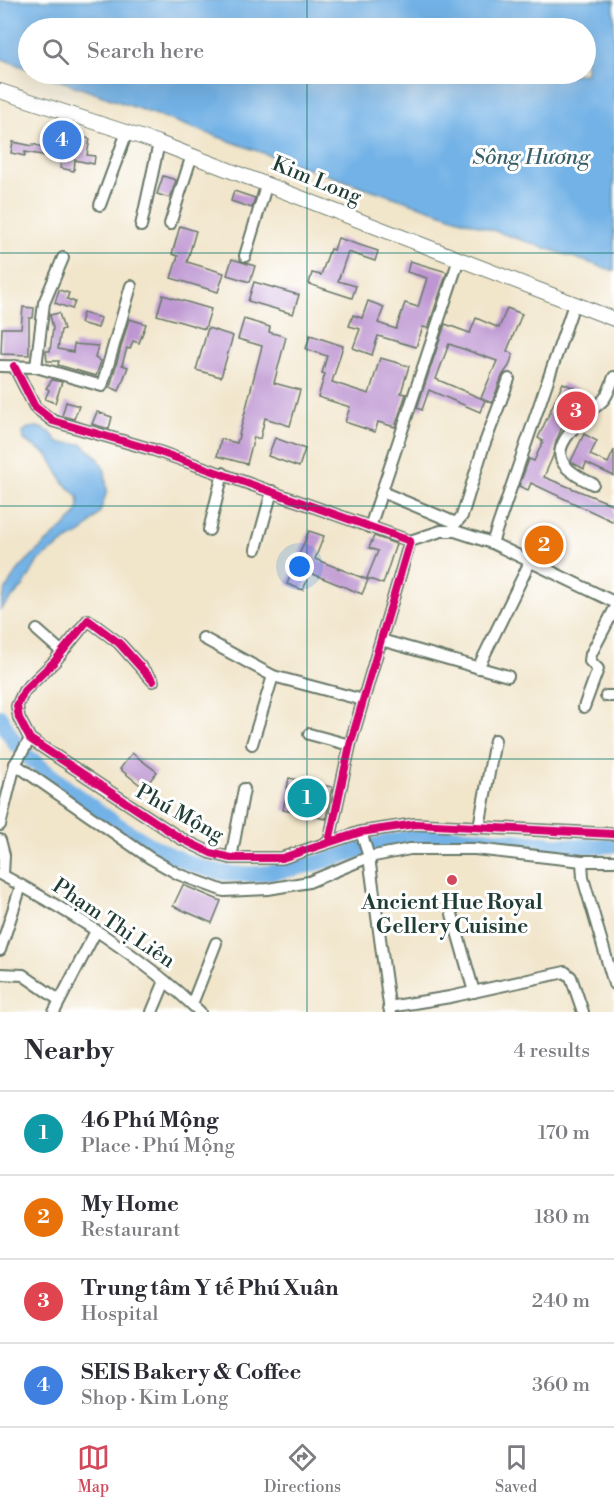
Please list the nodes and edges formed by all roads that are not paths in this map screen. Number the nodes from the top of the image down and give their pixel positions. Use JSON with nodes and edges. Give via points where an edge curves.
{"nodes":[{"id":1,"x":0,"y":91,"type":"edge"},
{"id":2,"x":127,"y":132,"type":"junction"},
{"id":3,"x":159,"y":143,"type":"junction"},
{"id":4,"x":192,"y":155,"type":"junction"},
{"id":5,"x":267,"y":183,"type":"junction"},
{"id":6,"x":100,"y":205,"type":"dead end"},
{"id":7,"x":170,"y":224,"type":"dead end"},
{"id":8,"x":141,"y":226,"type":"dead end"},
{"id":9,"x":245,"y":256,"type":"dead end"},
{"id":10,"x":63,"y":258,"type":"dead end"},
{"id":11,"x":459,"y":259,"type":"junction"},
{"id":12,"x":132,"y":286,"type":"dead end"},
{"id":13,"x":574,"y":304,"type":"junction"},
{"id":14,"x":614,"y":319,"type":"edge"},
{"id":15,"x":0,"y":366,"type":"edge"},
{"id":16,"x":14,"y":366,"type":"junction"},
{"id":17,"x":36,"y":367,"type":"junction"},
{"id":18,"x":614,"y":377,"type":"edge"},
{"id":19,"x":509,"y":380,"type":"dead end"},
{"id":20,"x":224,"y":473,"type":"junction"},
{"id":21,"x":593,"y":484,"type":"dead end"},
{"id":22,"x":272,"y":491,"type":"junction"},
{"id":23,"x":382,"y":492,"type":"junction"},
{"id":24,"x":370,"y":527,"type":"junction"},
{"id":25,"x":209,"y":530,"type":"dead end"},
{"id":26,"x":410,"y":541,"type":"junction"},
{"id":27,"x":492,"y":543,"type":"junction"},
{"id":28,"x":256,"y":549,"type":"dead end"},
{"id":29,"x":530,"y":561,"type":"junction"},
{"id":30,"x":614,"y":602,"type":"edge"},
{"id":31,"x":614,"y":610,"type":"edge"},
{"id":32,"x":37,"y":630,"type":"dead end"},
{"id":33,"x":203,"y":638,"type":"dead end"},
{"id":34,"x":381,"y":640,"type":"junction"},
{"id":35,"x":62,"y":652,"type":"junction"},
{"id":36,"x":478,"y":668,"type":"junction"},
{"id":37,"x":273,"y":676,"type":"junction"},
{"id":38,"x":508,"y":676,"type":"dead end"},
{"id":39,"x":153,"y":681,"type":"dead end"},
{"id":40,"x":363,"y":700,"type":"junction"},
{"id":41,"x":584,"y":706,"type":"dead end"},
{"id":42,"x":309,"y":734,"type":"dead end"},
{"id":43,"x":30,"y":739,"type":"junction"},
{"id":44,"x":495,"y":740,"type":"dead end"},
{"id":45,"x":252,"y":744,"type":"dead end"},
{"id":46,"x":350,"y":745,"type":"junction"},
{"id":47,"x":15,"y":764,"type":"junction"},
{"id":48,"x":244,"y":789,"type":"dead end"},
{"id":49,"x":0,"y":825,"type":"edge"},
{"id":50,"x":479,"y":827,"type":"junction"},
{"id":51,"x":614,"y":834,"type":"edge"},
{"id":52,"x":362,"y":836,"type":"junction"},
{"id":53,"x":0,"y":840,"type":"edge"},
{"id":54,"x":329,"y":842,"type":"junction"},
{"id":55,"x":368,"y":854,"type":"junction"},
{"id":56,"x":231,"y":858,"type":"junction"},
{"id":57,"x":582,"y":861,"type":"junction"},
{"id":58,"x":614,"y":861,"type":"edge"},
{"id":59,"x":1,"y":875,"type":"edge"},
{"id":60,"x":21,"y":886,"type":"junction"},
{"id":61,"x":452,"y":914,"type":"dead end"},
{"id":62,"x":96,"y":931,"type":"junction"},
{"id":63,"x":216,"y":943,"type":"dead end"},
{"id":64,"x":0,"y":950,"type":"edge"},
{"id":65,"x":0,"y":974,"type":"edge"},
{"id":66,"x":165,"y":981,"type":"junction"},
{"id":67,"x":614,"y":984,"type":"edge"},
{"id":68,"x":474,"y":992,"type":"junction"},
{"id":69,"x":59,"y":1000,"type":"junction"},
{"id":70,"x":196,"y":1008,"type":"edge"},
{"id":71,"x":390,"y":1010,"type":"edge"},
{"id":72,"x":54,"y":1012,"type":"edge"},
{"id":73,"x":152,"y":1012,"type":"edge"},
{"id":74,"x":583,"y":1012,"type":"edge"}],
"edges":[{"from":1,"to":2,"type":"main road","name":"Kim Long"},
{"from":2,"to":3,"type":"main road","name":"Kim Long"},
{"from":2,"to":6,"type":"street"},
{"from":3,"to":4,"type":"main road","name":"Kim Long"},
{"from":3,"to":8,"type":"street"},
{"from":4,"to":5,"type":"main road","name":"Kim Long"},
{"from":4,"to":7,"type":"street"},
{"from":5,"to":9,"type":"street"},
{"from":5,"to":11,"type":"main road","name":"Kim Long"},
{"from":10,"to":17,"type":"street","via":[[44,303]]},
{"from":11,"to":13,"type":"main road","name":"Kim Long"},
{"from":11,"to":23,"type":"street"},
{"from":12,"to":17,"type":"street","via":[[102,386]]},
{"from":13,"to":14,"type":"main road","name":"Kim Long"},
{"from":13,"to":27,"type":"street"},
{"from":15,"to":16,"type":"street"},
{"from":16,"to":17,"type":"street"},
{"from":16,"to":20,"type":"street","via":[[35,407],[53,421]]},
{"from":18,"to":21,"type":"street","via":[[605,398],[584,418],[560,453],[561,464],[568,472]]},
{"from":19,"to":23,"type":"street","via":[[462,516],[456,523]]},
{"from":20,"to":22,"type":"street"},
{"from":20,"to":25,"type":"street"},
{"from":22,"to":24,"type":"street"},
{"from":22,"to":28,"type":"street"},
{"from":23,"to":24,"type":"street"},
{"from":24,"to":26,"type":"street"},
{"from":26,"to":27,"type":"street","via":[[447,531]]},
{"from":26,"to":34,"type":"street"},
{"from":27,"to":29,"type":"street"},
{"from":29,"to":30,"type":"street"},
{"from":29,"to":36,"type":"street"},
{"from":31,"to":41,"type":"street","via":[[591,654],[590,661],[598,669]]},
{"from":32,"to":35,"type":"street"},
{"from":33,"to":37,"type":"street"},
{"from":34,"to":36,"type":"street"},
{"from":34,"to":40,"type":"street"},
{"from":35,"to":39,"type":"street","via":[[88,620],[119,643]]},
{"from":35,"to":43,"type":"street","via":[[24,691],[17,706]]},
{"from":36,"to":38,"type":"street"},
{"from":37,"to":40,"type":"street"},
{"from":37,"to":45,"type":"street"},
{"from":40,"to":46,"type":"street"},
{"from":42,"to":46,"type":"street"},
{"from":43,"to":47,"type":"street"},
{"from":43,"to":56,"type":"street","name":"Phú Mộng","via":[[180,838]]},
{"from":44,"to":50,"type":"street"},
{"from":46,"to":54,"type":"street"},
{"from":47,"to":49,"type":"street"},
{"from":47,"to":55,"type":"street","via":[[150,858],[218,890],[268,890],[309,882]]},
{"from":48,"to":56,"type":"street"},
{"from":50,"to":51,"type":"street","name":"Phú Mộng"},
{"from":50,"to":52,"type":"street","name":"Phú Mộng","via":[[415,824]]},
{"from":52,"to":54,"type":"street","name":"Phú Mộng"},
{"from":52,"to":55,"type":"street"},
{"from":53,"to":59,"type":"street","via":[[4,855]]},
{"from":54,"to":56,"type":"street","name":"Phú Mộng","via":[[282,858]]},
{"from":55,"to":57,"type":"street","via":[[431,848],[475,849]]},
{"from":55,"to":71,"type":"street"},
{"from":57,"to":58,"type":"street"},
{"from":57,"to":67,"type":"street","via":[[583,878]]},
{"from":59,"to":60,"type":"street","name":"Phạm Thị Liên"},
{"from":60,"to":62,"type":"street","name":"Phạm Thị Liên"},
{"from":60,"to":64,"type":"street"},
{"from":61,"to":68,"type":"street"},
{"from":62,"to":66,"type":"street","name":"Phạm Thị Liên"},
{"from":62,"to":69,"type":"street"},
{"from":63,"to":70,"type":"street"},
{"from":65,"to":69,"type":"street","via":[[23,975]]},
{"from":66,"to":70,"type":"street","name":"Phạm Thị Liên"},
{"from":66,"to":73,"type":"street"},
{"from":68,"to":71,"type":"street"},
{"from":68,"to":74,"type":"street","via":[[565,972],[571,977]]},
{"from":69,"to":72,"type":"street"}]}
